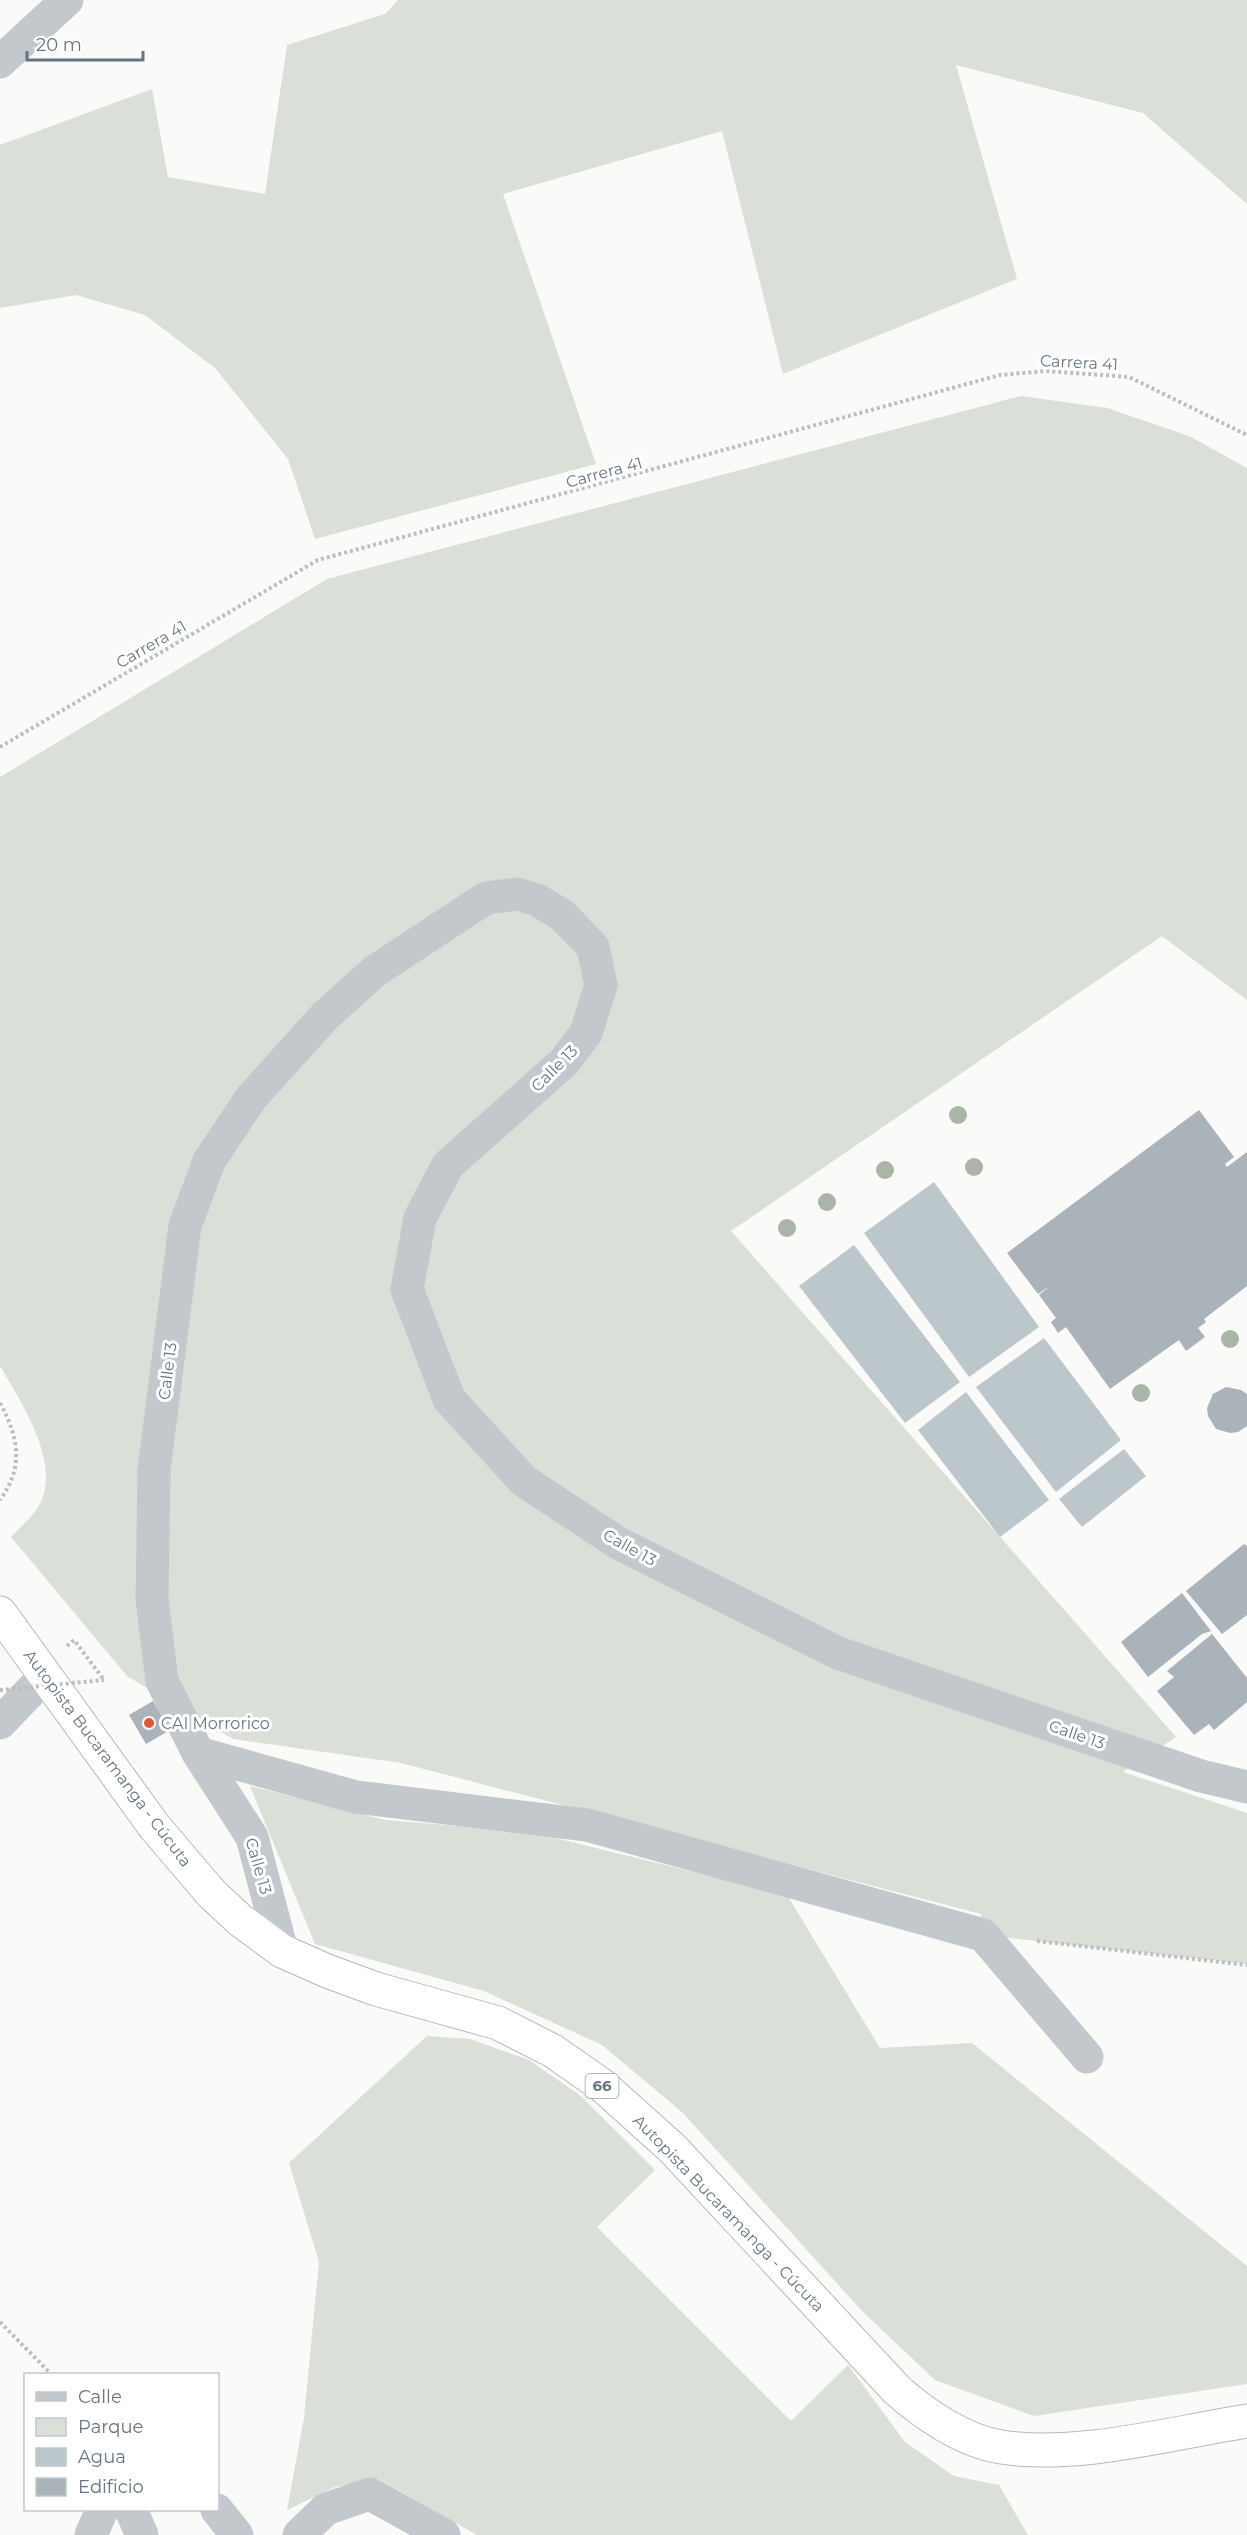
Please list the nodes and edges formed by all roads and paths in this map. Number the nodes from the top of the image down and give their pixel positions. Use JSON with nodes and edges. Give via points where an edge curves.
{"nodes":[{"id":1,"x":67,"y":0,"type":"edge"},
{"id":2,"x":0,"y":62,"type":"edge"},
{"id":3,"x":1247,"y":435,"type":"edge"},
{"id":4,"x":0,"y":747,"type":"edge"},
{"id":5,"x":0,"y":1403,"type":"edge"},
{"id":6,"x":0,"y":1500,"type":"edge"},
{"id":7,"x":0,"y":1613,"type":"edge"},
{"id":8,"x":45,"y":1676,"type":"junction"},
{"id":9,"x":104,"y":1680,"type":"dead end"},
{"id":10,"x":0,"y":1690,"type":"edge"},
{"id":11,"x":0,"y":1723,"type":"edge"},
{"id":12,"x":198,"y":1753,"type":"junction"},
{"id":13,"x":1247,"y":1787,"type":"edge"},
{"id":14,"x":982,"y":1935,"type":"junction"},
{"id":15,"x":282,"y":1951,"type":"junction"},
{"id":16,"x":1247,"y":1965,"type":"edge"},
{"id":17,"x":1087,"y":2057,"type":"dead end"},
{"id":18,"x":0,"y":2322,"type":"edge"},
{"id":19,"x":50,"y":2373,"type":"edge"},
{"id":20,"x":1247,"y":2421,"type":"edge"},
{"id":21,"x":102,"y":2511,"type":"edge"},
{"id":22,"x":131,"y":2511,"type":"edge"},
{"id":23,"x":218,"y":2511,"type":"edge"},
{"id":24,"x":91,"y":2535,"type":"edge"},
{"id":25,"x":142,"y":2535,"type":"edge"},
{"id":26,"x":237,"y":2535,"type":"edge"},
{"id":27,"x":299,"y":2535,"type":"edge"},
{"id":28,"x":444,"y":2535,"type":"edge"}],
"edges":[{"from":1,"to":2,"type":"street"},
{"from":3,"to":4,"type":"path","name":"Carrera 41","via":[[1129,376],[1047,370],[1000,375],[318,560]]},
{"from":5,"to":6,"type":"path","via":[[12,1429],[18,1459],[11,1485]]},
{"from":7,"to":8,"type":"highway","name":"Autopista Bucaramanga - Cúcuta","number":"66"},
{"from":8,"to":11,"type":"street"},
{"from":8,"to":15,"type":"highway","name":"Autopista Bucaramanga - Cúcuta","number":"66","via":[[190,1870],[240,1920]]},
{"from":9,"to":10,"type":"path","bridge":true},
{"from":12,"to":13,"type":"street","name":"Calle 13","via":[[162,1681],[152,1599],[154,1470],[185,1226],[209,1161],[251,1098],[326,1016],[375,971],[486,898],[517,894],[537,900],[562,915],[593,947],[601,985],[586,1033],[564,1062],[448,1165],[420,1218],[407,1289],[449,1399],[524,1481],[618,1543],[838,1653],[1201,1776]]},
{"from":12,"to":14,"type":"street","via":[[356,1797],[587,1825]]},
{"from":12,"to":15,"type":"street","name":"Calle 13","via":[[252,1836]]},
{"from":14,"to":16,"type":"path"},
{"from":14,"to":17,"type":"street"},
{"from":15,"to":20,"type":"highway","name":"Autopista Bucaramanga - Cúcuta","number":"66","via":[[376,1989],[498,2023],[570,2063],[619,2100],[673,2150],[897,2390],[921,2412],[950,2428],[998,2447],[1044,2451]]},
{"from":18,"to":19,"type":"path"},
{"from":21,"to":24,"type":"street"},
{"from":22,"to":25,"type":"street"},
{"from":23,"to":26,"type":"street"},
{"from":27,"to":28,"type":"street","via":[[326,2509],[370,2494]]}]}
